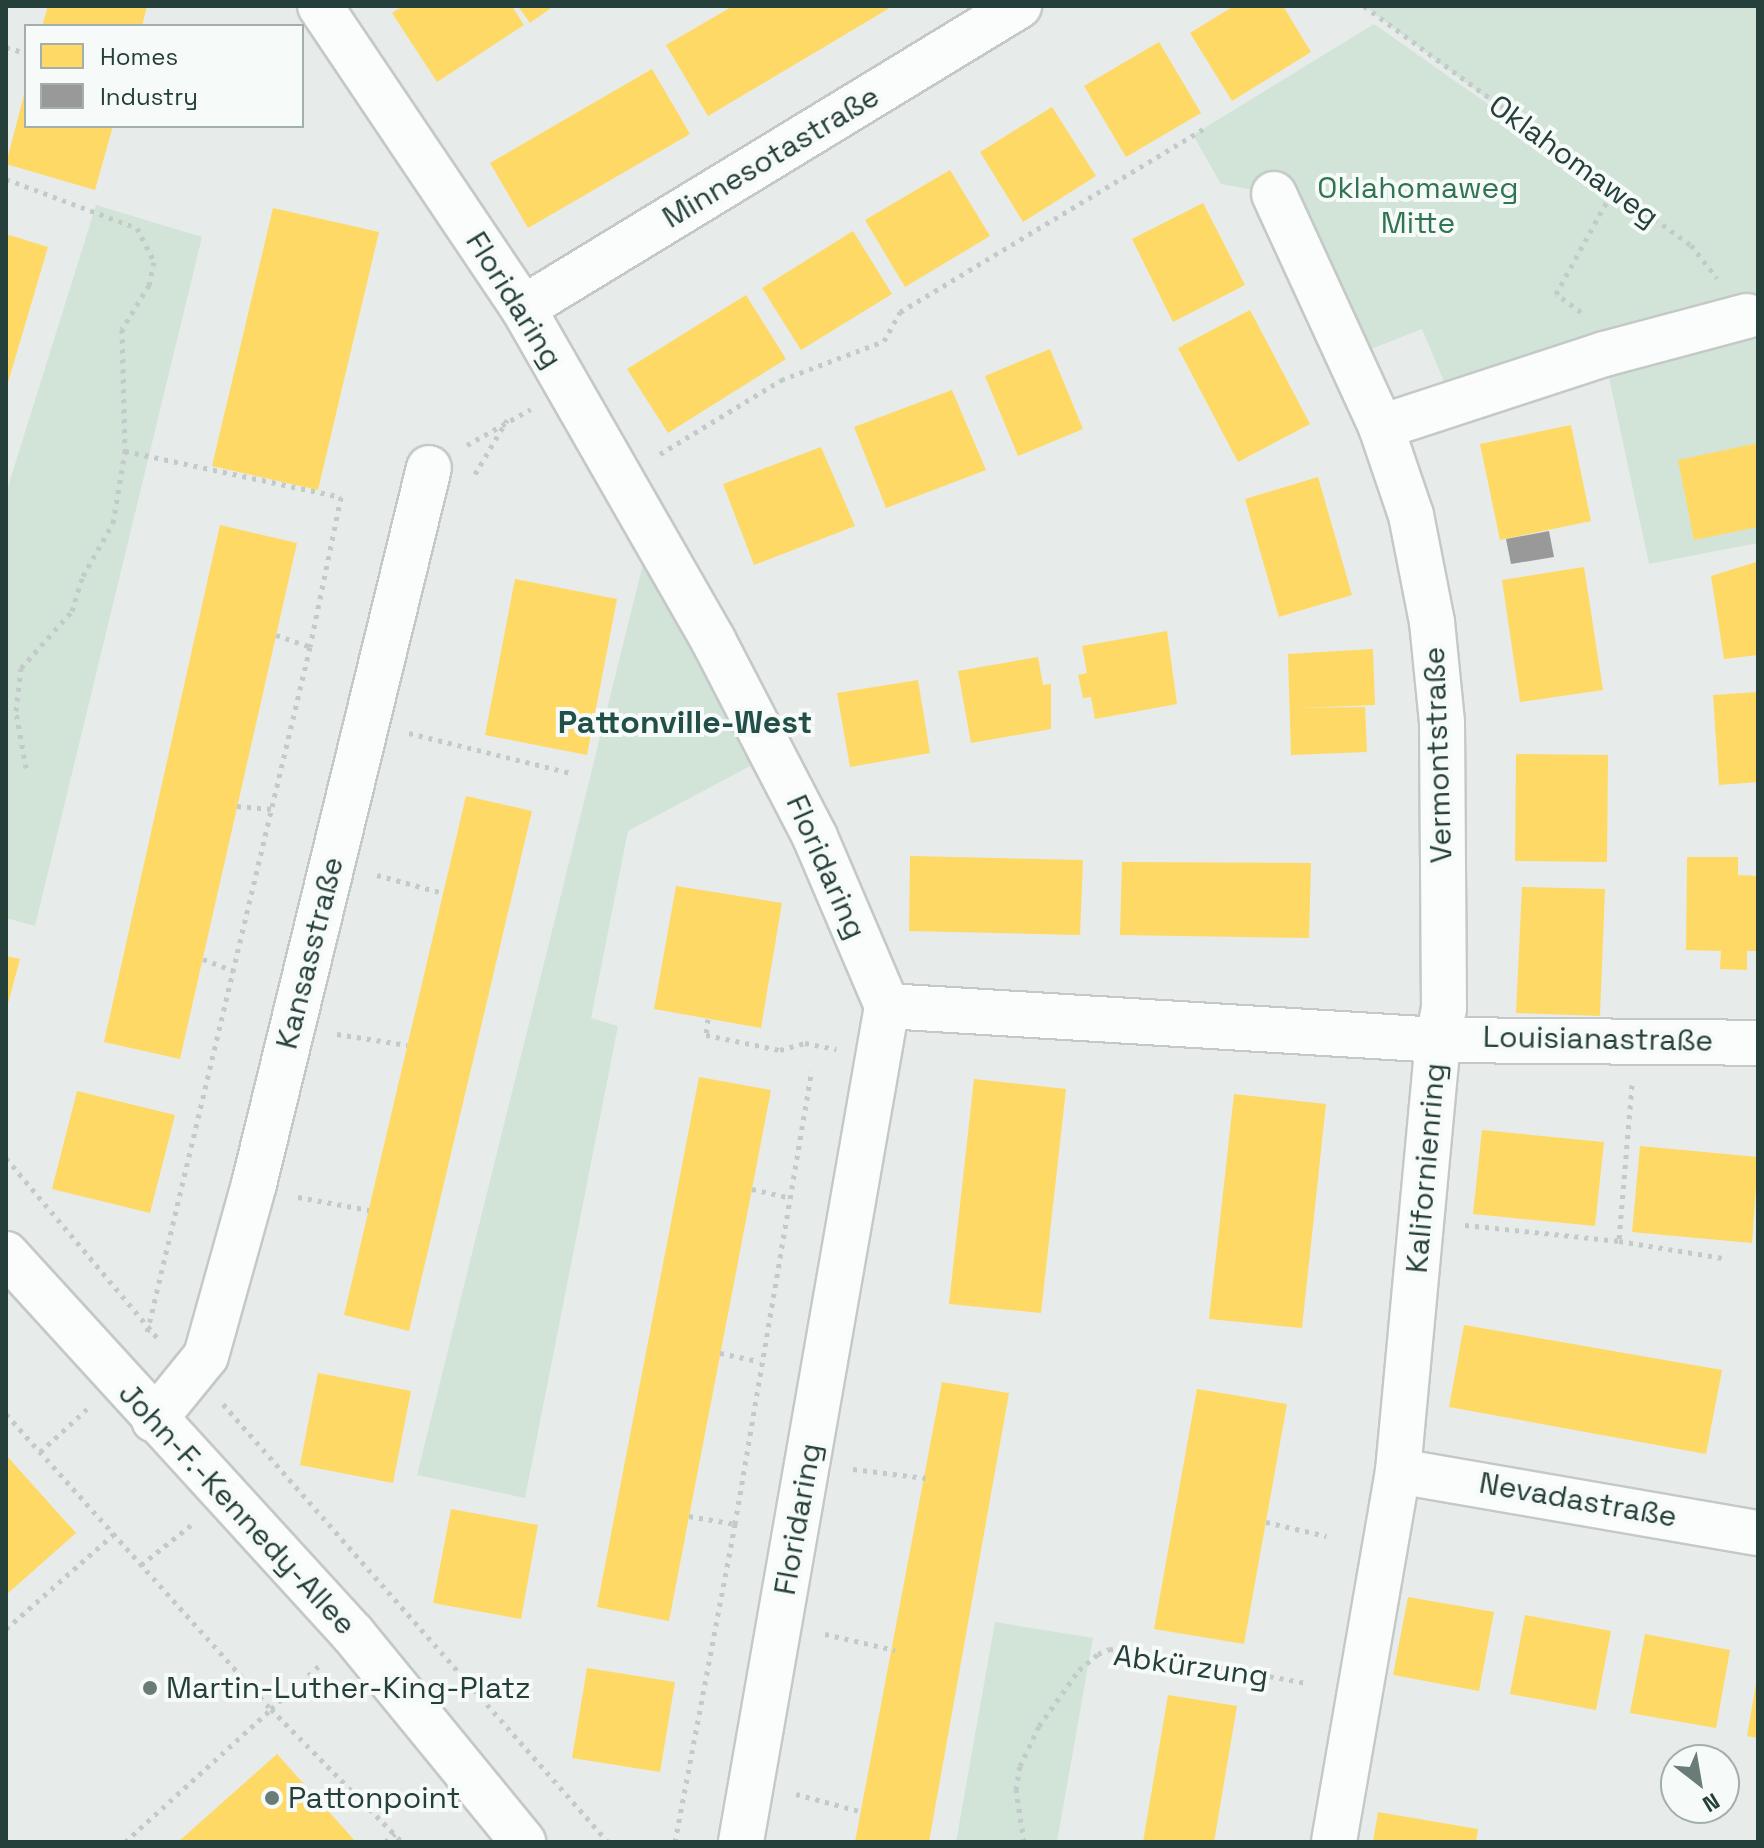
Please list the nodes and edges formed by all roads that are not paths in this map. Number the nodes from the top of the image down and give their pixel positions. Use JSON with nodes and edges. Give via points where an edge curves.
{"nodes":[{"id":1,"x":320,"y":6,"type":"edge"},
{"id":2,"x":1019,"y":6,"type":"edge"},
{"id":3,"x":1274,"y":194,"type":"dead end"},
{"id":4,"x":523,"y":308,"type":"junction"},
{"id":5,"x":1747,"y":316,"type":"road end"},
{"id":6,"x":1381,"y":427,"type":"junction"},
{"id":7,"x":429,"y":468,"type":"dead end"},
{"id":8,"x":887,"y":1006,"type":"junction"},
{"id":9,"x":1438,"y":1040,"type":"junction"},
{"id":10,"x":1758,"y":1043,"type":"edge"},
{"id":11,"x":6,"y":1254,"type":"edge"},
{"id":12,"x":154,"y":1420,"type":"junction"},
{"id":13,"x":1398,"y":1471,"type":"junction"},
{"id":14,"x":1758,"y":1533,"type":"edge"},
{"id":15,"x":523,"y":1842,"type":"edge"},
{"id":16,"x":741,"y":1842,"type":"edge"},
{"id":17,"x":1334,"y":1842,"type":"edge"}],
"edges":[{"from":1,"to":4,"type":"street","name":"Floridaring"},
{"from":2,"to":4,"type":"street","name":"Minnesotastraße"},
{"from":3,"to":6,"type":"street","name":"Vermontstraße"},
{"from":4,"to":8,"type":"street","name":"Floridaring","via":[[713,640],[815,837]]},
{"from":5,"to":6,"type":"street","via":[[1604,354]]},
{"from":6,"to":9,"type":"street","name":"Vermontstraße","via":[[1411,515],[1432,622],[1442,723],[1444,1008]]},
{"from":7,"to":12,"type":"street","name":"Kansasstraße","via":[[254,1184],[206,1356]]},
{"from":8,"to":9,"type":"street","name":"Kalifornienring"},
{"from":8,"to":16,"type":"street","name":"Floridaring"},
{"from":9,"to":10,"type":"street","name":"Louisianastraße"},
{"from":9,"to":13,"type":"street","name":"Kalifornienring"},
{"from":11,"to":12,"type":"street","name":"John-F.-Kennedy-Allee"},
{"from":12,"to":15,"type":"street","name":"John-F.-Kennedy-Allee","via":[[353,1634]]},
{"from":13,"to":14,"type":"street","name":"Nevadastraße"},
{"from":13,"to":17,"type":"street","name":"Kalifornienring"}]}
